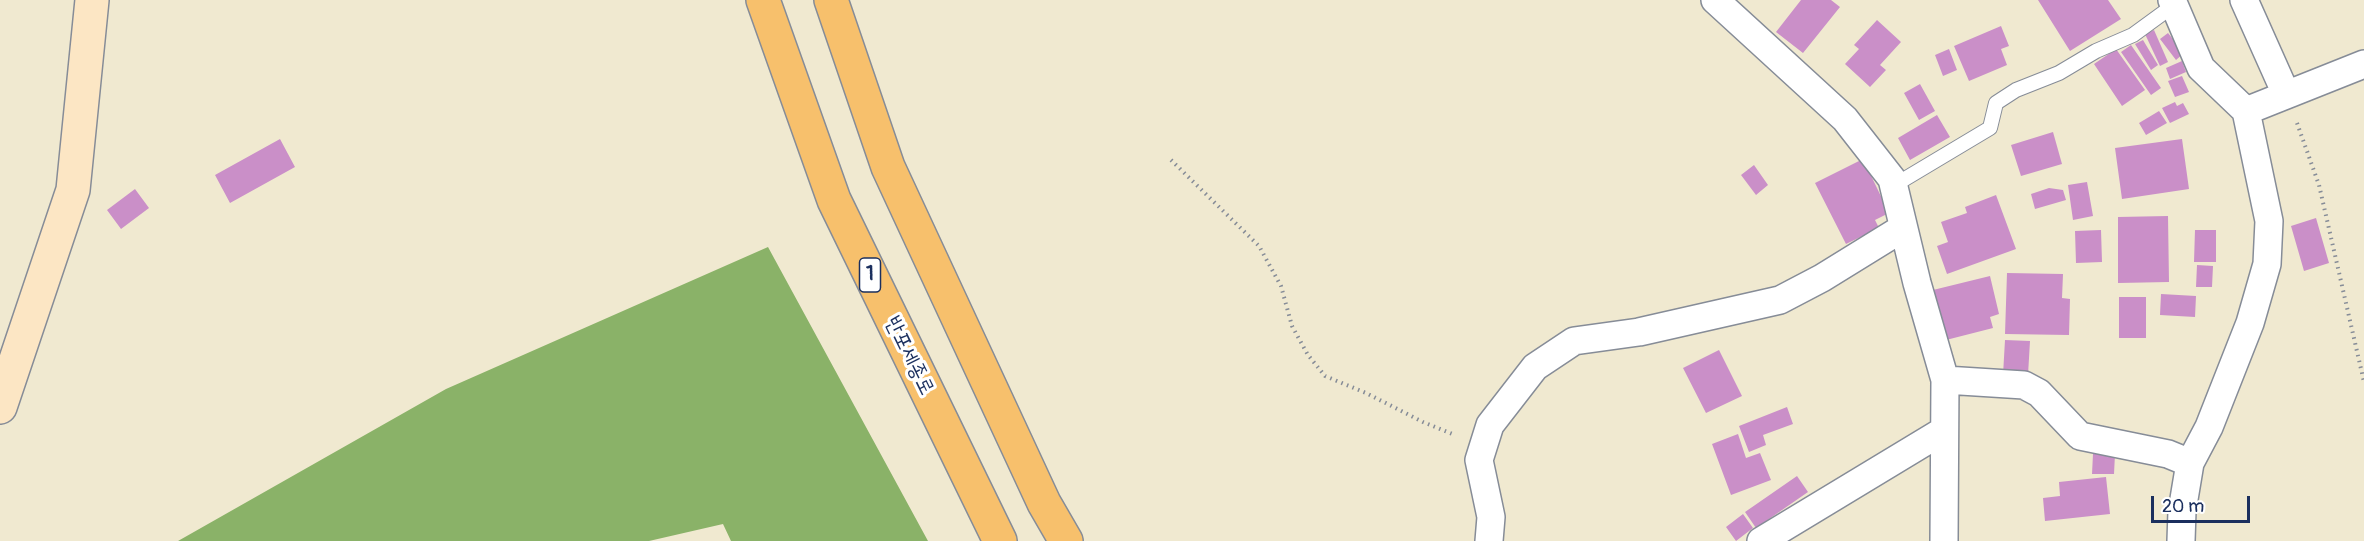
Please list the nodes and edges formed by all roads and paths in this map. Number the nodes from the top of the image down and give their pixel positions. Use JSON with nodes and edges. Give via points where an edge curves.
{"nodes":[{"id":1,"x":92,"y":0,"type":"edge"},
{"id":2,"x":763,"y":0,"type":"edge"},
{"id":3,"x":831,"y":0,"type":"edge"},
{"id":4,"x":1715,"y":0,"type":"edge"},
{"id":5,"x":2244,"y":0,"type":"edge"},
{"id":6,"x":2173,"y":2,"type":"edge"},
{"id":7,"x":2364,"y":64,"type":"edge"},
{"id":8,"x":2286,"y":94,"type":"junction"},
{"id":9,"x":2246,"y":111,"type":"junction"},
{"id":10,"x":1171,"y":160,"type":"dead end"},
{"id":11,"x":1893,"y":186,"type":"junction"},
{"id":12,"x":1904,"y":228,"type":"junction"},
{"id":13,"x":1945,"y":380,"type":"junction"},
{"id":14,"x":2364,"y":382,"type":"edge"},
{"id":15,"x":0,"y":407,"type":"edge"},
{"id":16,"x":1943,"y":432,"type":"junction"},
{"id":17,"x":1484,"y":446,"type":"junction"},
{"id":18,"x":2190,"y":463,"type":"junction"},
{"id":19,"x":1000,"y":541,"type":"edge"},
{"id":20,"x":1066,"y":541,"type":"edge"},
{"id":21,"x":1489,"y":541,"type":"edge"},
{"id":22,"x":1761,"y":541,"type":"edge"},
{"id":23,"x":1944,"y":541,"type":"edge"},
{"id":24,"x":2181,"y":541,"type":"edge"}],
"edges":[{"from":1,"to":15,"type":"street","via":[[73,190]]},
{"from":2,"to":19,"type":"highway","name":"반포세종로","number":"1","via":[[834,200]]},
{"from":3,"to":20,"type":"highway","via":[[888,167],[1044,503]]},
{"from":4,"to":11,"type":"street","via":[[1845,119],[1892,179]]},
{"from":5,"to":8,"type":"street"},
{"from":6,"to":9,"type":"street","via":[[2201,68]]},
{"from":6,"to":11,"type":"lane","via":[[2133,35],[2016,90],[1996,104],[1990,128]]},
{"from":7,"to":8,"type":"street"},
{"from":8,"to":9,"type":"street"},
{"from":8,"to":14,"type":"path","via":[[2319,185]]},
{"from":9,"to":18,"type":"street","via":[[2269,221],[2267,264],[2250,323]]},
{"from":10,"to":17,"type":"path","via":[[1259,246],[1281,286],[1292,326],[1325,376]]},
{"from":11,"to":12,"type":"street"},
{"from":12,"to":13,"type":"street"},
{"from":12,"to":17,"type":"street","via":[[1780,300],[1640,332],[1574,341],[1535,367],[1490,425]]},
{"from":13,"to":16,"type":"street"},
{"from":13,"to":18,"type":"street","via":[[2024,385],[2039,393],[2080,436],[2168,454]]},
{"from":16,"to":22,"type":"street"},
{"from":16,"to":23,"type":"street"},
{"from":17,"to":21,"type":"street","via":[[1479,460],[1491,517]]},
{"from":18,"to":24,"type":"street"}]}
